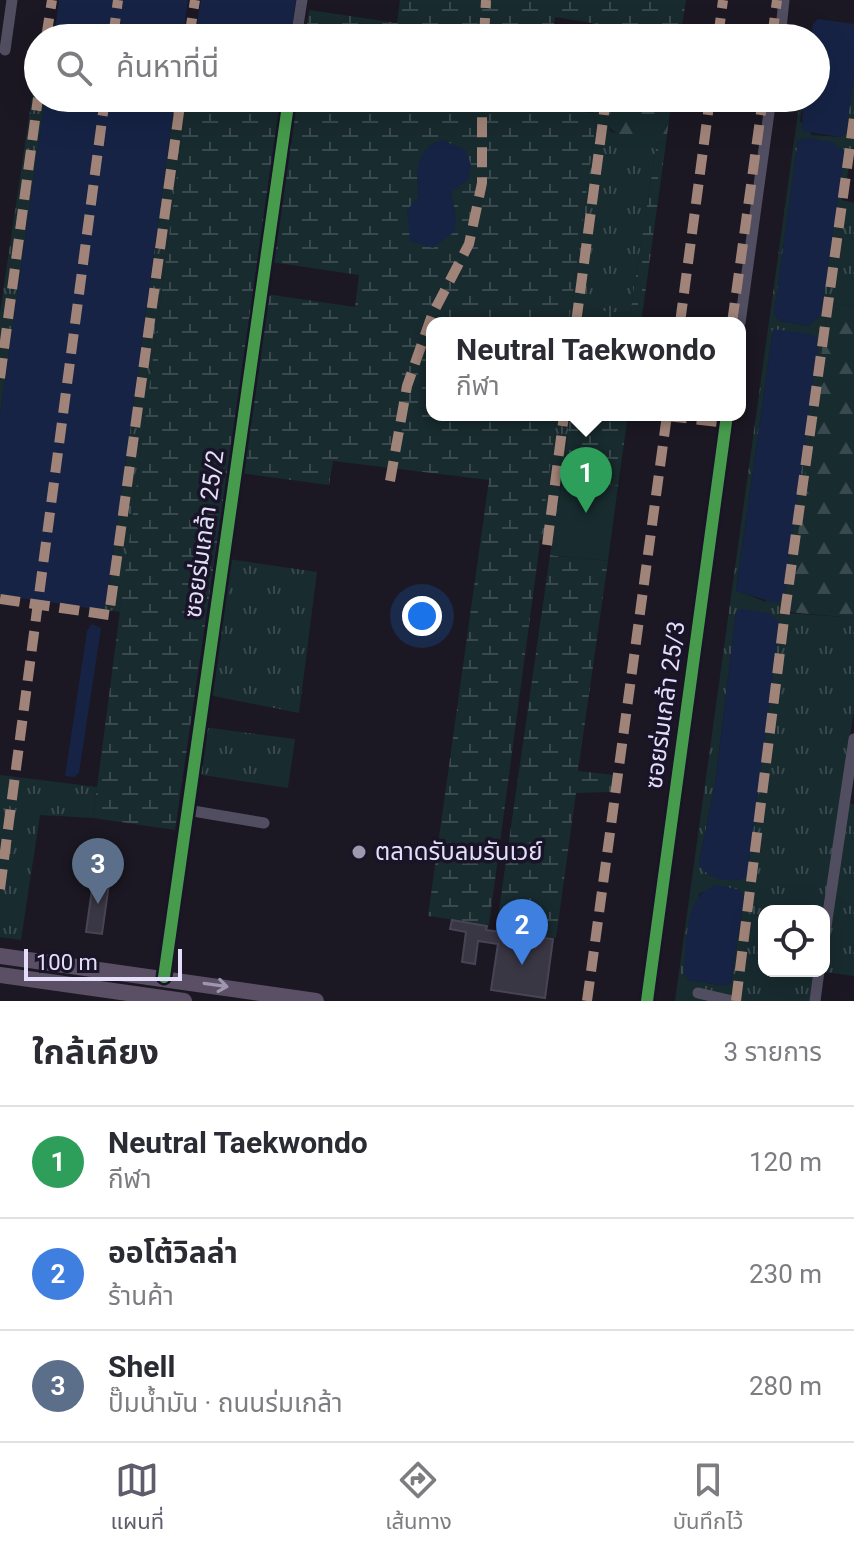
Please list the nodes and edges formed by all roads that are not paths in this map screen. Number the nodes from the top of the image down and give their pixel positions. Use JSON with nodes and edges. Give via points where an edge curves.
{"nodes":[{"id":1,"x":12,"y":0,"type":"edge"},
{"id":2,"x":302,"y":0,"type":"edge"},
{"id":3,"x":784,"y":0,"type":"edge"},
{"id":4,"x":298,"y":24,"type":"edge"},
{"id":5,"x":781,"y":24,"type":"edge"},
{"id":6,"x":5,"y":50,"type":"dead end"},
{"id":7,"x":287,"y":112,"type":"edge"},
{"id":8,"x":769,"y":112,"type":"edge"},
{"id":9,"x":741,"y":317,"type":"edge"},
{"id":10,"x":726,"y":421,"type":"edge"},
{"id":11,"x":854,"y":739,"type":"edge"},
{"id":12,"x":187,"y":810,"type":"junction"},
{"id":13,"x":264,"y":823,"type":"dead end"},
{"id":14,"x":829,"y":905,"type":"edge"},
{"id":15,"x":0,"y":956,"type":"edge"},
{"id":16,"x":0,"y":975,"type":"edge"},
{"id":17,"x":164,"y":977,"type":"junction"},
{"id":18,"x":818,"y":977,"type":"edge"},
{"id":19,"x":698,"y":993,"type":"dead end"},
{"id":20,"x":184,"y":1001,"type":"edge"},
{"id":21,"x":316,"y":1001,"type":"edge"},
{"id":22,"x":647,"y":1001,"type":"edge"},
{"id":23,"x":733,"y":1001,"type":"edge"},
{"id":24,"x":815,"y":1001,"type":"edge"}],
"edges":[{"from":1,"to":6,"type":"street"},
{"from":2,"to":4,"type":"street"},
{"from":3,"to":5,"type":"street"},
{"from":7,"to":12,"type":"street","name":"ซอยร่มเกล้า 25/2"},
{"from":8,"to":9,"type":"street"},
{"from":10,"to":22,"type":"street","name":"ซอยร่มเกล้า 25/3"},
{"from":11,"to":14,"type":"street"},
{"from":12,"to":13,"type":"street"},
{"from":12,"to":17,"type":"street","name":"ซอยร่มเกล้า 25/2"},
{"from":15,"to":17,"type":"main road"},
{"from":16,"to":20,"type":"main road"},
{"from":17,"to":21,"type":"main road","one_way":true},
{"from":18,"to":24,"type":"street"},
{"from":19,"to":23,"type":"street"}]}
